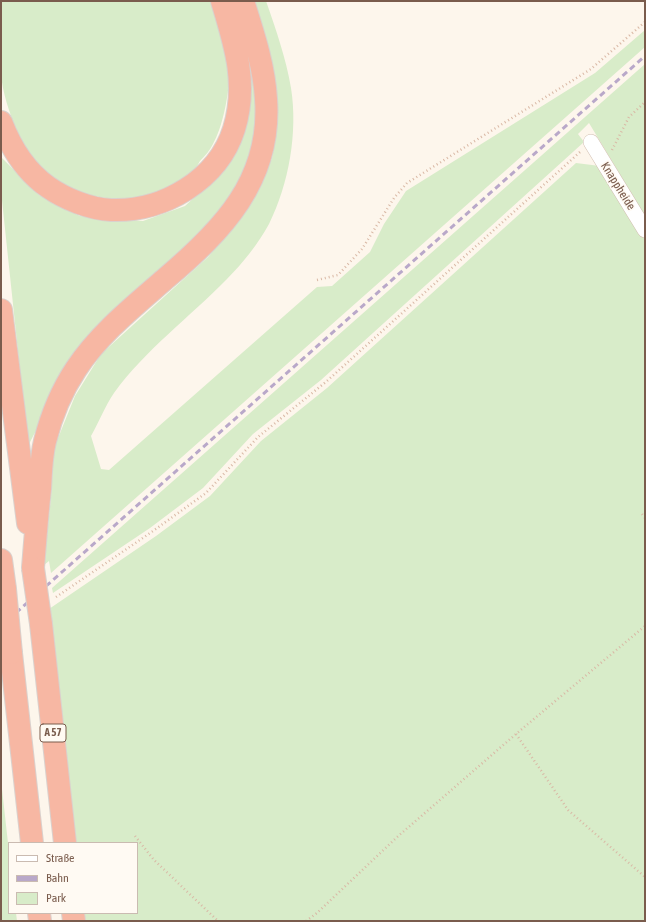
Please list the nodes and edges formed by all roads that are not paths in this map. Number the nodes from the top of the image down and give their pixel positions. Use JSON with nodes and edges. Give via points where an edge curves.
{"nodes":[{"id":1,"x":222,"y":1,"type":"edge"},
{"id":2,"x":242,"y":1,"type":"edge"},
{"id":3,"x":1,"y":122,"type":"edge"},
{"id":4,"x":591,"y":142,"type":"road end"},
{"id":5,"x":645,"y":230,"type":"edge"},
{"id":6,"x":1,"y":310,"type":"edge"},
{"id":7,"x":1,"y":560,"type":"edge"},
{"id":8,"x":33,"y":568,"type":"junction"},
{"id":9,"x":32,"y":842,"type":"edge"},
{"id":10,"x":65,"y":842,"type":"edge"}],
"edges":[{"from":1,"to":3,"type":"highway","via":[[237,52],[240,78],[239,105],[234,129],[223,152],[210,170],[196,183],[179,193],[162,201],[127,210],[110,210],[69,199],[49,188],[32,174],[18,158]]},
{"from":2,"to":8,"type":"highway","via":[[257,47],[266,100],[266,129],[261,155],[251,181],[237,206],[222,225],[188,260],[116,323],[70,378],[44,442]]},
{"from":4,"to":5,"type":"street","name":"Knappheide"},
{"from":6,"to":8,"type":"highway","number":"A 57"},
{"from":7,"to":9,"type":"highway","bridge":true},
{"from":8,"to":10,"type":"highway","number":"A 57","bridge":true}]}
